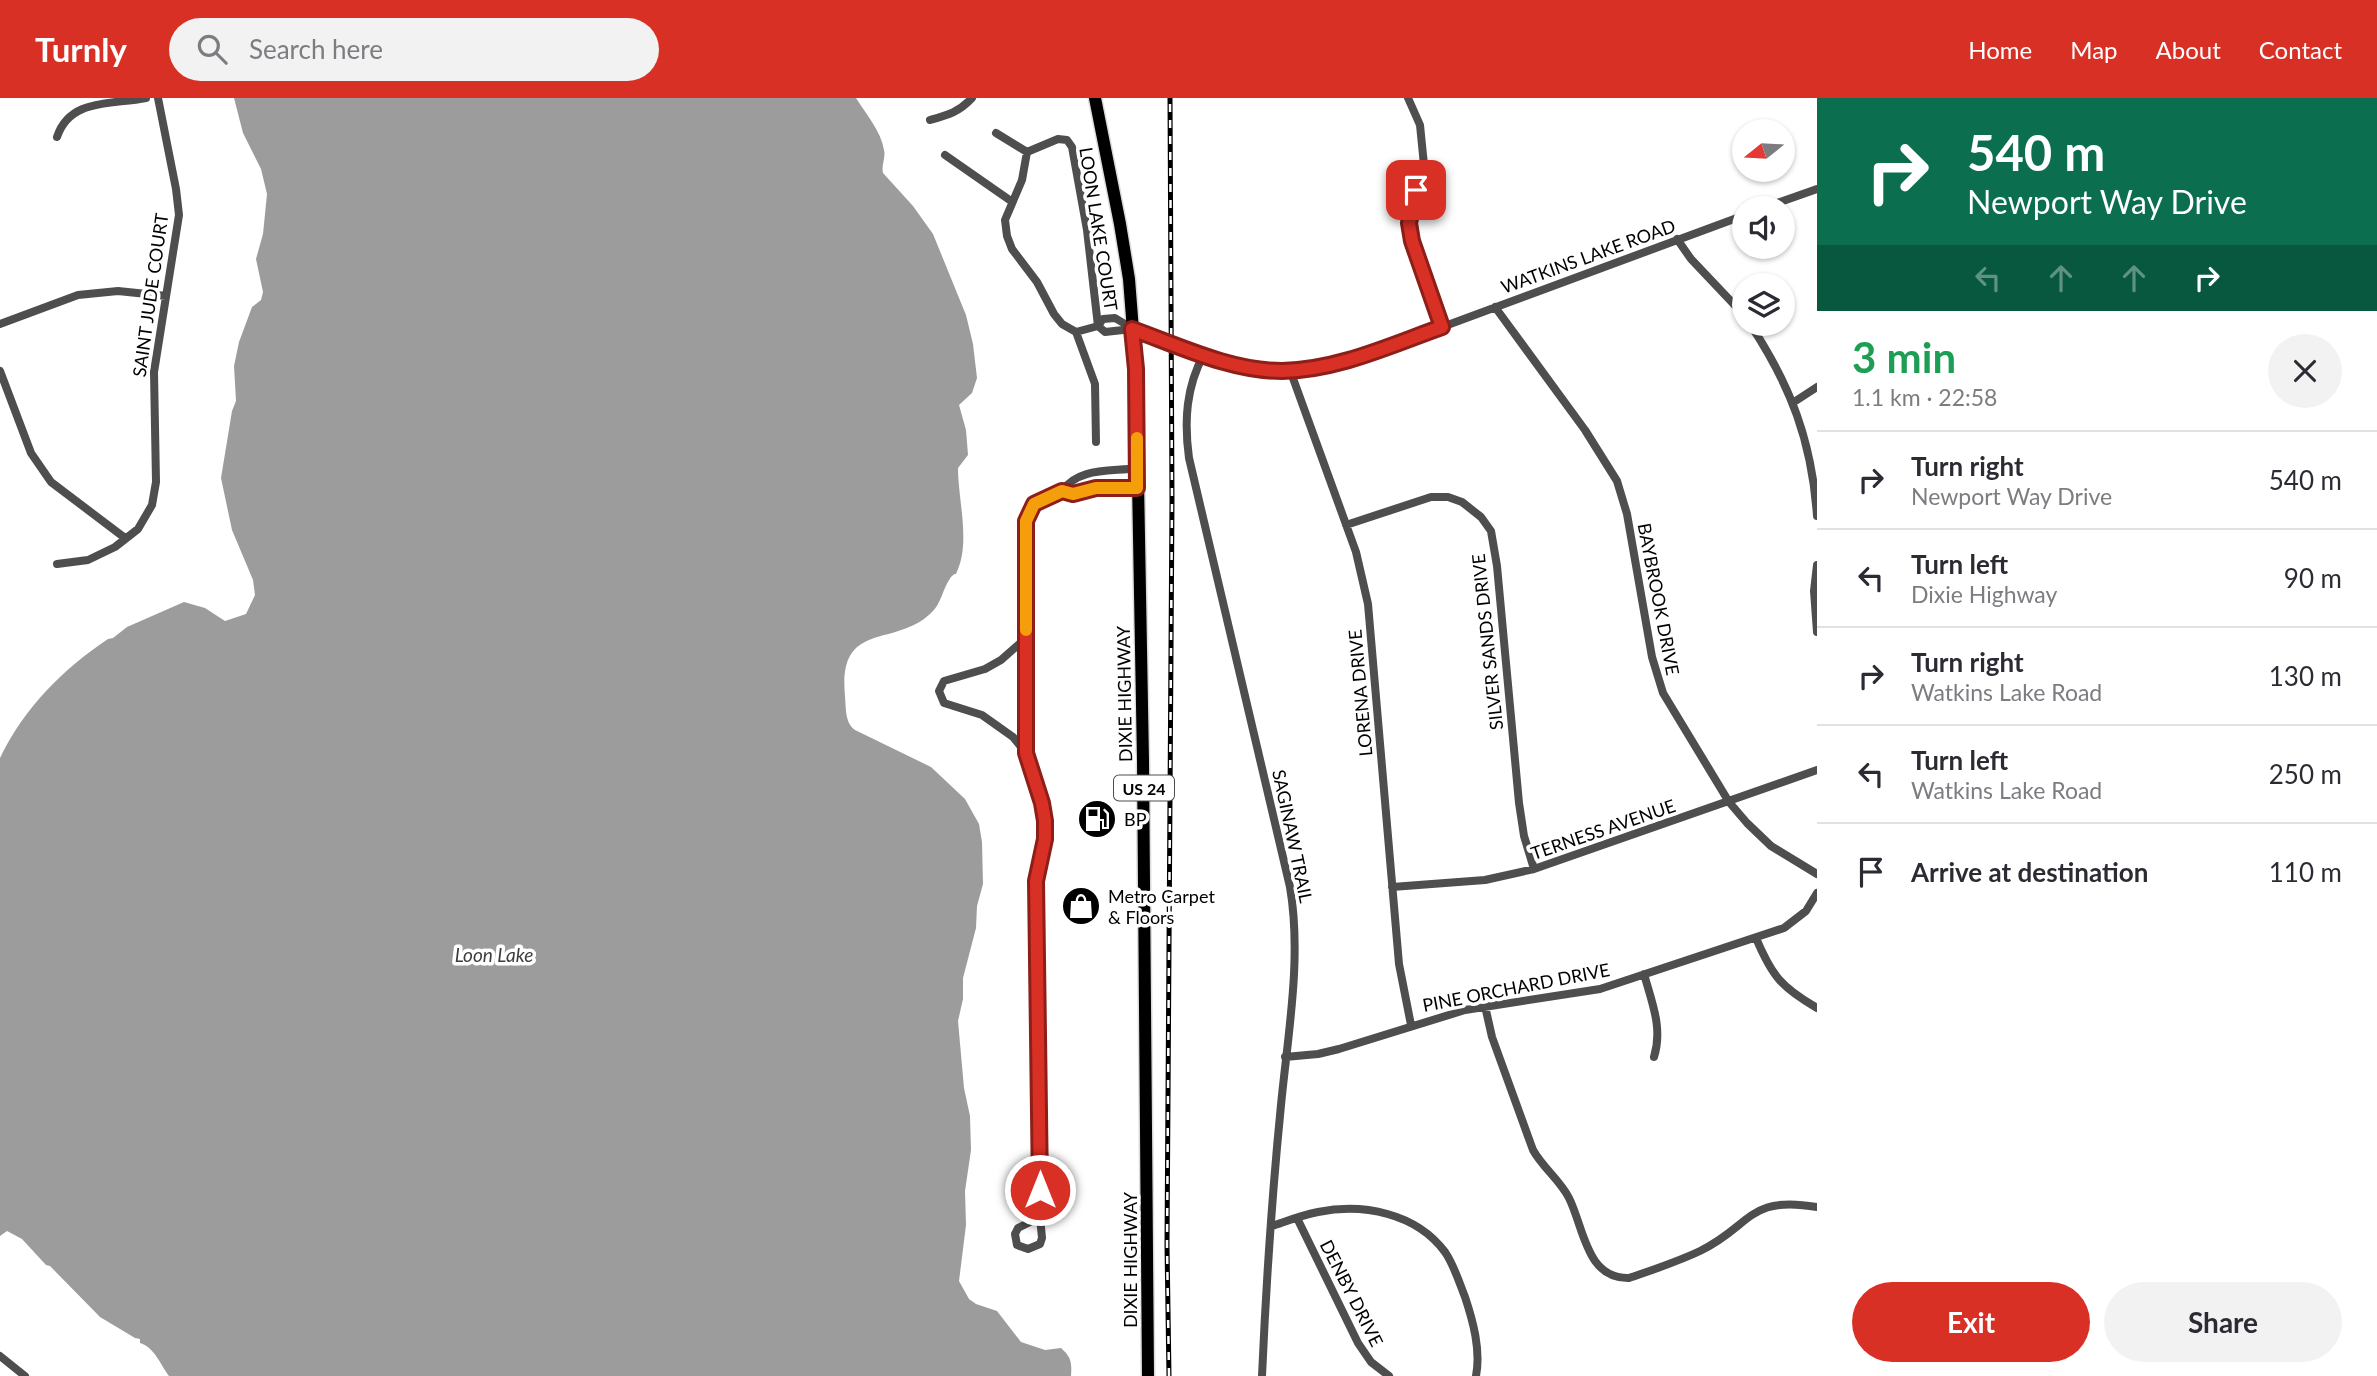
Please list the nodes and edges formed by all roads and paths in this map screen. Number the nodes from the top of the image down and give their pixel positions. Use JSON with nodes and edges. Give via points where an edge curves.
{"nodes":[{"id":1,"x":146,"y":98,"type":"edge"},
{"id":2,"x":159,"y":98,"type":"edge"},
{"id":3,"x":972,"y":98,"type":"edge"},
{"id":4,"x":1095,"y":98,"type":"edge"},
{"id":5,"x":1408,"y":98,"type":"edge"},
{"id":6,"x":930,"y":120,"type":"dead end"},
{"id":7,"x":996,"y":133,"type":"dead end"},
{"id":8,"x":57,"y":137,"type":"dead end"},
{"id":9,"x":1027,"y":152,"type":"junction"},
{"id":10,"x":945,"y":155,"type":"dead end"},
{"id":11,"x":1817,"y":189,"type":"edge"},
{"id":12,"x":1795,"y":197,"type":"edge"},
{"id":13,"x":1012,"y":201,"type":"junction"},
{"id":14,"x":1732,"y":220,"type":"edge"},
{"id":15,"x":1677,"y":239,"type":"junction"},
{"id":16,"x":166,"y":296,"type":"junction"},
{"id":17,"x":1732,"y":302,"type":"edge"},
{"id":18,"x":1495,"y":307,"type":"junction"},
{"id":19,"x":0,"y":324,"type":"edge"},
{"id":20,"x":1098,"y":326,"type":"junction"},
{"id":21,"x":1442,"y":327,"type":"junction"},
{"id":22,"x":1132,"y":329,"type":"junction"},
{"id":23,"x":1076,"y":332,"type":"junction"},
{"id":24,"x":1757,"y":336,"type":"edge"},
{"id":25,"x":1203,"y":354,"type":"junction"},
{"id":26,"x":1290,"y":370,"type":"junction"},
{"id":27,"x":0,"y":371,"type":"edge"},
{"id":28,"x":1817,"y":387,"type":"edge"},
{"id":29,"x":1794,"y":402,"type":"junction"},
{"id":30,"x":1096,"y":442,"type":"dead end"},
{"id":31,"x":1137,"y":468,"type":"junction"},
{"id":32,"x":1137,"y":488,"type":"junction"},
{"id":33,"x":1062,"y":491,"type":"junction"},
{"id":34,"x":1817,"y":516,"type":"edge"},
{"id":35,"x":1346,"y":525,"type":"junction"},
{"id":36,"x":125,"y":538,"type":"junction"},
{"id":37,"x":57,"y":564,"type":"dead end"},
{"id":38,"x":1817,"y":565,"type":"edge"},
{"id":39,"x":1817,"y":632,"type":"edge"},
{"id":40,"x":1026,"y":638,"type":"junction"},
{"id":41,"x":1026,"y":753,"type":"junction"},
{"id":42,"x":1817,"y":770,"type":"edge"},
{"id":43,"x":1730,"y":802,"type":"junction"},
{"id":44,"x":1534,"y":869,"type":"junction"},
{"id":45,"x":1817,"y":874,"type":"edge"},
{"id":46,"x":1392,"y":887,"type":"junction"},
{"id":47,"x":1817,"y":893,"type":"edge"},
{"id":48,"x":1756,"y":938,"type":"junction"},
{"id":49,"x":1644,"y":974,"type":"junction"},
{"id":50,"x":1485,"y":1006,"type":"junction"},
{"id":51,"x":1817,"y":1008,"type":"edge"},
{"id":52,"x":1411,"y":1025,"type":"junction"},
{"id":53,"x":1285,"y":1057,"type":"junction"},
{"id":54,"x":1654,"y":1057,"type":"dead end"},
{"id":55,"x":1817,"y":1207,"type":"edge"},
{"id":56,"x":1040,"y":1217,"type":"dead end"},
{"id":57,"x":1297,"y":1217,"type":"junction"},
{"id":58,"x":1272,"y":1226,"type":"junction"},
{"id":59,"x":0,"y":1356,"type":"edge"},
{"id":60,"x":25,"y":1376,"type":"edge"},
{"id":61,"x":1148,"y":1376,"type":"edge"},
{"id":62,"x":1262,"y":1376,"type":"edge"},
{"id":63,"x":1389,"y":1376,"type":"edge"},
{"id":64,"x":1476,"y":1376,"type":"edge"}],
"edges":[{"from":1,"to":8,"type":"street","via":[[76,109],[67,115]]},
{"from":2,"to":16,"type":"street","name":"SAINT JUDE COURT","via":[[178,215]]},
{"from":3,"to":6,"type":"street","via":[[951,115]]},
{"from":4,"to":22,"type":"main road","name":"DIXIE HIGHWAY","number":"US 24","via":[[1129,279]]},
{"from":5,"to":21,"type":"street","via":[[1420,125],[1424,165],[1409,223]]},
{"from":7,"to":9,"type":"street"},
{"from":9,"to":13,"type":"street"},
{"from":9,"to":20,"type":"street","name":"LOON LAKE COURT","via":[[1058,139],[1070,143],[1087,230]]},
{"from":10,"to":13,"type":"street"},
{"from":11,"to":12,"type":"street"},
{"from":13,"to":23,"type":"street","via":[[1005,220],[1012,249],[1054,314]]},
{"from":14,"to":15,"type":"street","name":"WATKINS LAKE ROAD"},
{"from":15,"to":17,"type":"street"},
{"from":15,"to":18,"type":"street","name":"WATKINS LAKE ROAD"},
{"from":16,"to":19,"type":"street","via":[[118,291],[78,295]]},
{"from":16,"to":36,"type":"street","name":"SAINT JUDE COURT","via":[[153,386],[156,482],[145,519]]},
{"from":18,"to":21,"type":"street","name":"WATKINS LAKE ROAD"},
{"from":18,"to":43,"type":"street","name":"BAYBROOK DRIVE","via":[[1617,481],[1628,514],[1656,677]]},
{"from":20,"to":22,"type":"street","name":"WATKINS LAKE ROAD","via":[[1105,332]]},
{"from":20,"to":22,"type":"street","name":"WATKINS LAKE ROAD","via":[[1103,319],[1115,318]]},
{"from":20,"to":23,"type":"street","name":"WATKINS LAKE ROAD"},
{"from":21,"to":26,"type":"street","name":"WATKINS LAKE ROAD","via":[[1339,362]]},
{"from":22,"to":25,"type":"street","name":"WATKINS LAKE ROAD"},
{"from":22,"to":31,"type":"main road","name":"DIXIE HIGHWAY","number":"US 24"},
{"from":23,"to":30,"type":"street","via":[[1095,384]]},
{"from":24,"to":29,"type":"street"},
{"from":25,"to":26,"type":"street","name":"WATKINS LAKE ROAD","via":[[1253,368]]},
{"from":25,"to":53,"type":"street","name":"SAGINAW TRAIL","via":[[1187,398],[1187,439],[1293,909],[1295,944]]},
{"from":26,"to":35,"type":"street","name":"LORENA DRIVE"},
{"from":27,"to":36,"type":"street","via":[[31,453],[51,482]]},
{"from":28,"to":29,"type":"street"},
{"from":29,"to":34,"type":"street","via":[[1811,459]]},
{"from":31,"to":32,"type":"main road","name":"DIXIE HIGHWAY","number":"US 24"},
{"from":31,"to":33,"type":"street","via":[[1083,474]]},
{"from":32,"to":33,"type":"street"},
{"from":32,"to":61,"type":"main road","name":"DIXIE HIGHWAY","number":"US 24"},
{"from":33,"to":40,"type":"street","via":[[1034,504],[1026,521]]},
{"from":35,"to":44,"type":"street","name":"SILVER SANDS DRIVE","via":[[1431,497],[1448,497],[1481,517],[1491,531],[1519,803]]},
{"from":35,"to":46,"type":"street","name":"LORENA DRIVE","via":[[1368,604]]},
{"from":36,"to":37,"type":"street","name":"SAINT JUDE COURT","via":[[88,560]]},
{"from":38,"to":39,"type":"street"},
{"from":40,"to":41,"type":"street"},
{"from":40,"to":41,"type":"street","via":[[985,669],[944,681],[939,691],[944,703],[982,715],[1013,737]]},
{"from":41,"to":56,"type":"street","via":[[1045,821],[1036,881]]},
{"from":42,"to":43,"type":"street","name":"TERNESS AVENUE"},
{"from":43,"to":44,"type":"street","name":"TERNESS AVENUE"},
{"from":43,"to":45,"type":"street","name":"BAYBROOK DRIVE","via":[[1765,841]]},
{"from":44,"to":46,"type":"street","name":"TERNESS AVENUE","via":[[1485,880]]},
{"from":46,"to":52,"type":"street","name":"LORENA DRIVE","via":[[1399,964]]},
{"from":47,"to":48,"type":"street","name":"PINE ORCHARD DRIVE","via":[[1806,911],[1784,928]]},
{"from":48,"to":49,"type":"street","name":"PINE ORCHARD DRIVE"},
{"from":48,"to":51,"type":"street","via":[[1777,979]]},
{"from":49,"to":50,"type":"street","name":"PINE ORCHARD DRIVE","via":[[1600,989]]},
{"from":49,"to":54,"type":"street","via":[[1658,1024]]},
{"from":50,"to":52,"type":"street","name":"PINE ORCHARD DRIVE"},
{"from":50,"to":55,"type":"street","via":[[1534,1150],[1570,1199],[1591,1256],[1604,1273],[1629,1279],[1700,1251],[1744,1219],[1773,1205]]},
{"from":52,"to":53,"type":"street","name":"PINE ORCHARD DRIVE","via":[[1318,1054]]},
{"from":53,"to":58,"type":"street","name":"SAGINAW TRAIL"},
{"from":57,"to":58,"type":"street"},
{"from":57,"to":63,"type":"street","name":"DENBY DRIVE","via":[[1358,1343],[1371,1362]]},
{"from":57,"to":64,"type":"street","via":[[1319,1211],[1377,1211],[1403,1219],[1432,1238],[1445,1253],[1471,1313]]},
{"from":58,"to":62,"type":"street","name":"SAGINAW TRAIL"},
{"from":59,"to":60,"type":"street"}]}
